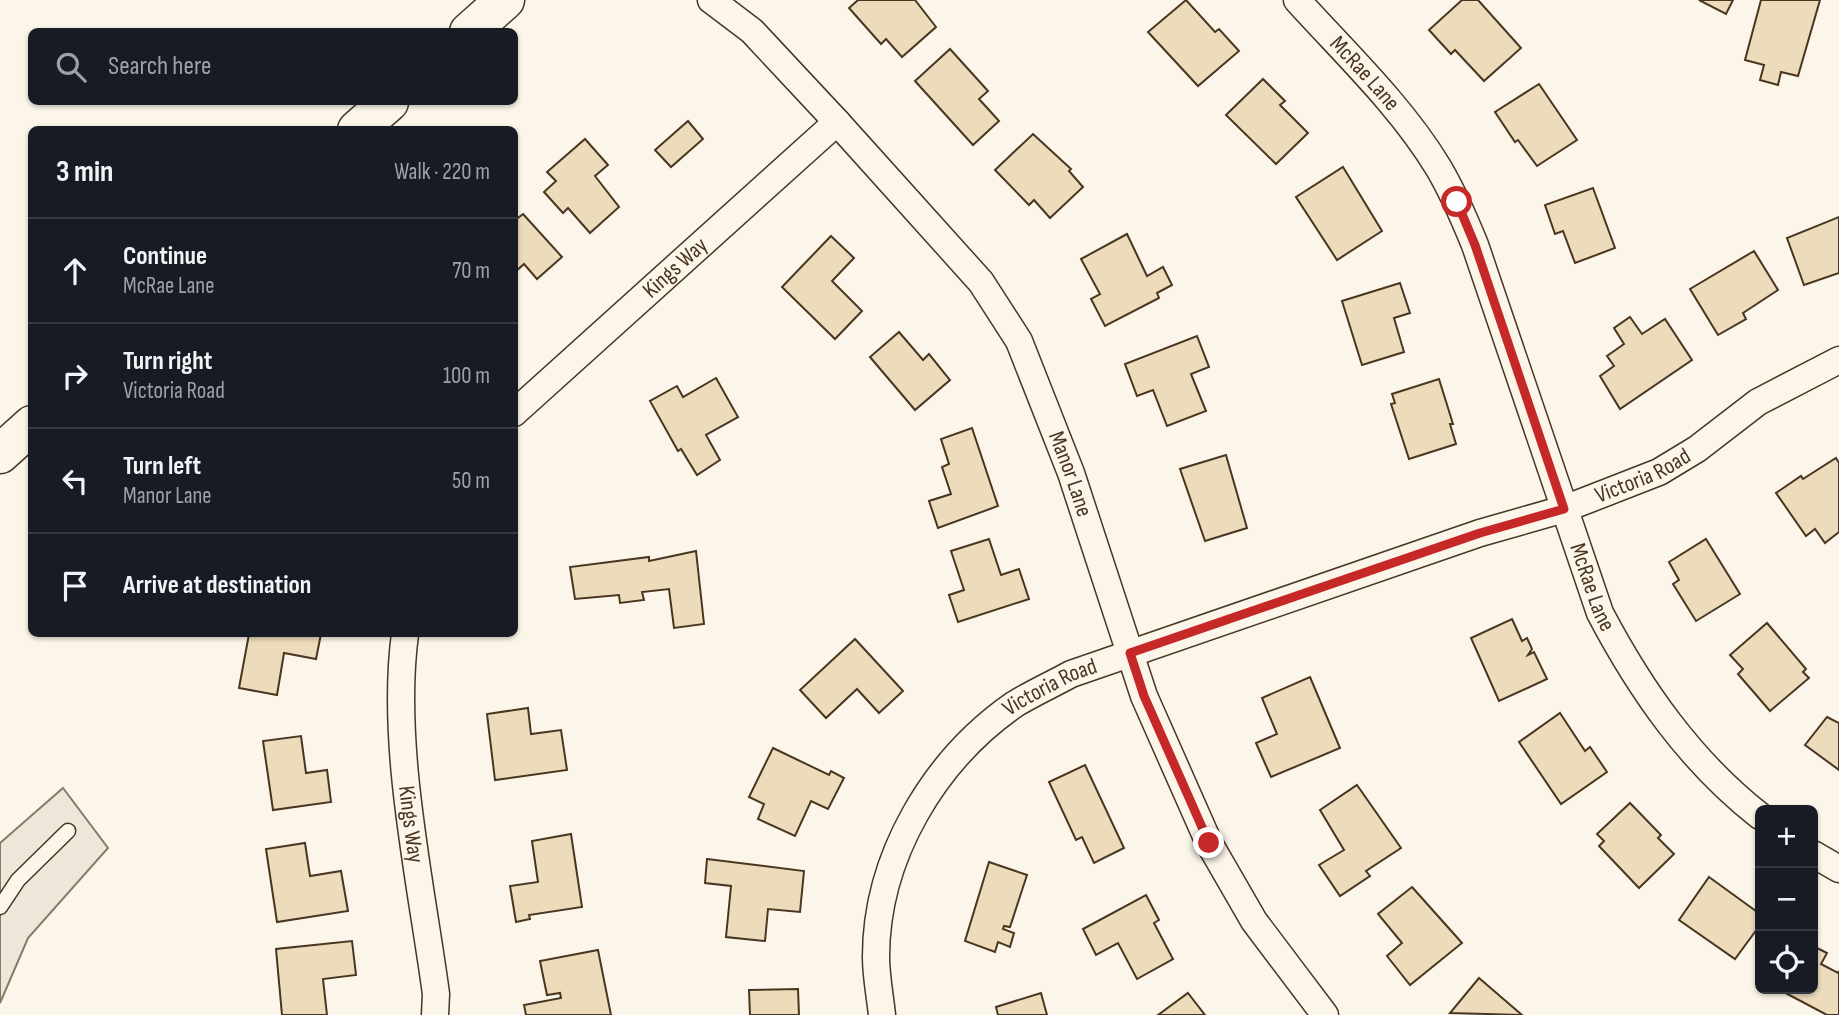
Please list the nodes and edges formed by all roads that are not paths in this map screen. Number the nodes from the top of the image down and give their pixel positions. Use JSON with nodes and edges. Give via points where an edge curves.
{"nodes":[{"id":1,"x":505,"y":0,"type":"edge"},
{"id":2,"x":712,"y":0,"type":"edge"},
{"id":3,"x":1297,"y":0,"type":"edge"},
{"id":4,"x":474,"y":28,"type":"edge"},
{"id":5,"x":386,"y":105,"type":"edge"},
{"id":6,"x":837,"y":122,"type":"junction"},
{"id":7,"x":362,"y":126,"type":"edge"},
{"id":8,"x":1839,"y":360,"type":"edge"},
{"id":9,"x":518,"y":409,"type":"edge"},
{"id":10,"x":28,"y":429,"type":"edge"},
{"id":11,"x":0,"y":454,"type":"edge"},
{"id":12,"x":1564,"y":509,"type":"junction"},
{"id":13,"x":405,"y":637,"type":"edge"},
{"id":14,"x":1130,"y":653,"type":"junction"},
{"id":15,"x":1755,"y":812,"type":"edge"},
{"id":16,"x":68,"y":831,"type":"dead end"},
{"id":17,"x":1818,"y":857,"type":"edge"},
{"id":18,"x":1839,"y":870,"type":"edge"},
{"id":19,"x":0,"y":907,"type":"edge"},
{"id":20,"x":435,"y":1015,"type":"edge"},
{"id":21,"x":882,"y":1015,"type":"edge"},
{"id":22,"x":1325,"y":1015,"type":"edge"}],
"edges":[{"from":1,"to":4,"type":"main road"},
{"from":2,"to":6,"type":"street","name":"Manor Lane","via":[[752,31]]},
{"from":3,"to":12,"type":"street","name":"McRae Lane","via":[[1382,94],[1437,165],[1457,202]]},
{"from":5,"to":7,"type":"main road"},
{"from":6,"to":9,"type":"street","name":"Kings Way"},
{"from":6,"to":14,"type":"street","name":"Manor Lane","via":[[981,282],[1019,341],[1071,473]]},
{"from":8,"to":12,"type":"street","name":"Victoria Road","via":[[1758,402],[1659,472]]},
{"from":10,"to":11,"type":"main road"},
{"from":12,"to":14,"type":"street","name":"Victoria Road","via":[[1480,533]]},
{"from":12,"to":15,"type":"street","name":"McRae Lane","via":[[1600,614],[1629,667],[1659,713]]},
{"from":13,"to":20,"type":"street","name":"Kings Way","via":[[400,702]]},
{"from":14,"to":21,"type":"street","name":"Victoria Road","via":[[1071,674],[1016,704],[976,735],[940,775],[909,822],[880,914],[876,957]]},
{"from":14,"to":22,"type":"street","name":"Manor Lane","via":[[1144,696],[1209,843],[1254,921]]},
{"from":16,"to":19,"type":"lane","via":[[18,880]]},
{"from":17,"to":18,"type":"street"}]}
